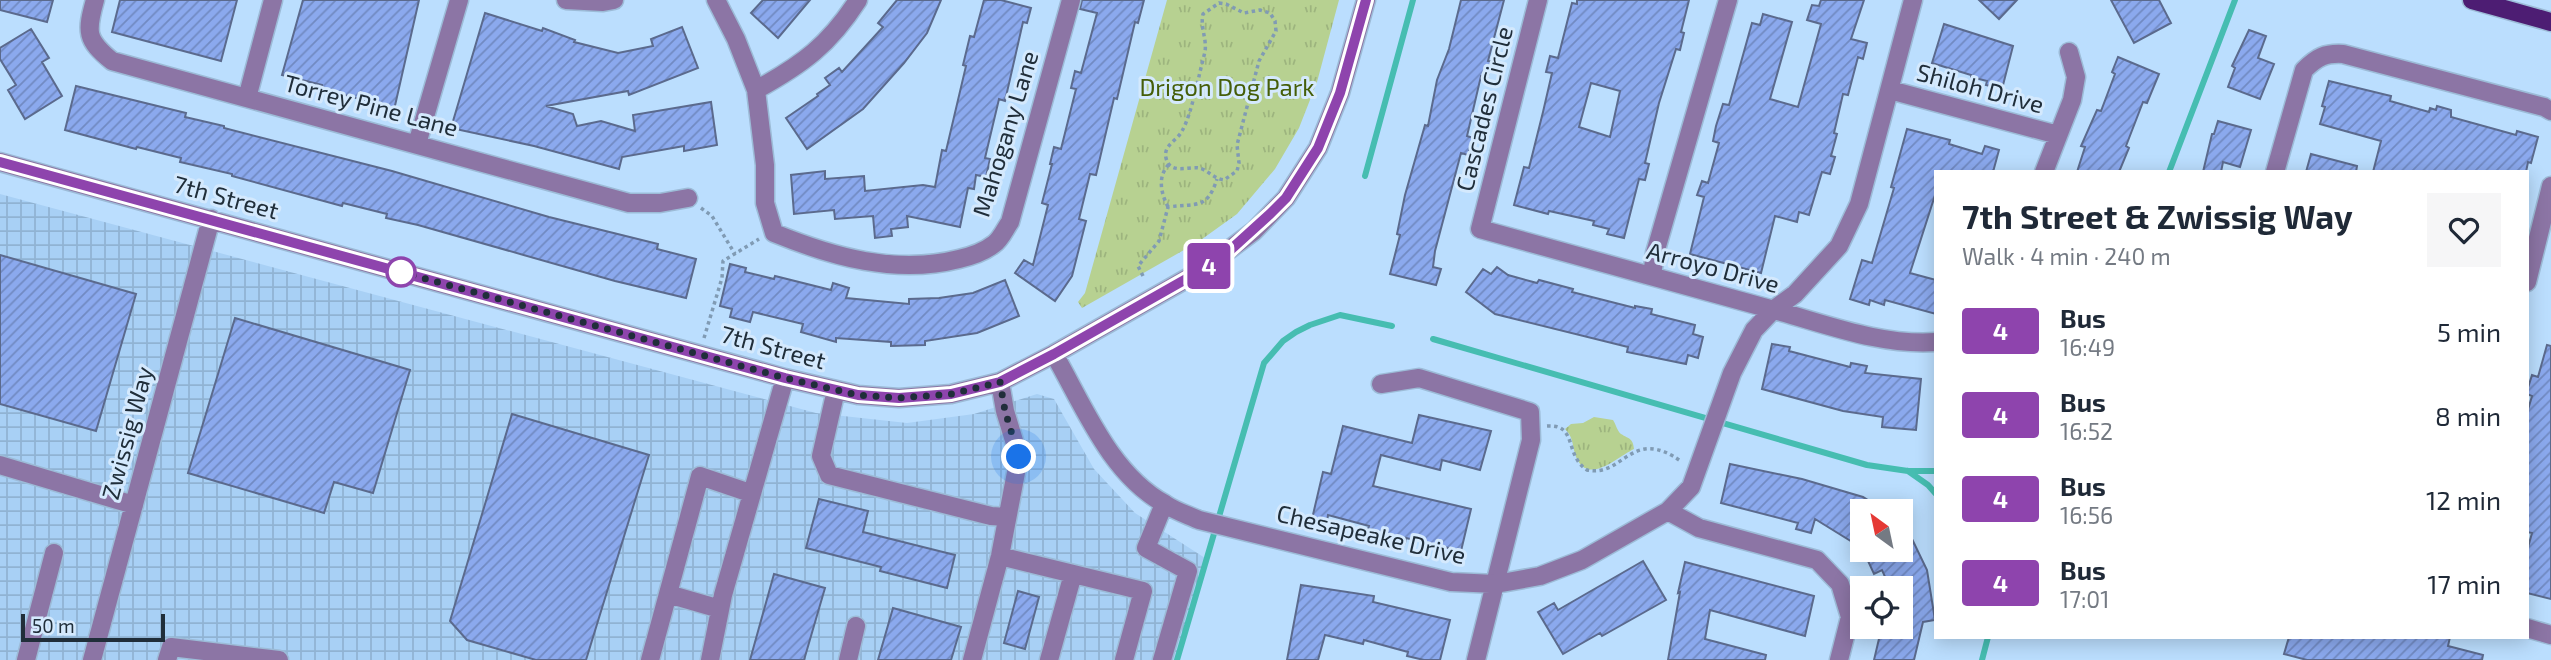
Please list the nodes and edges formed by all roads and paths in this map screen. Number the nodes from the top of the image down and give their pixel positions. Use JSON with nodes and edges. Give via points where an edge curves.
{"nodes":[{"id":1,"x":95,"y":0,"type":"edge"},
{"id":2,"x":273,"y":0,"type":"edge"},
{"id":3,"x":459,"y":0,"type":"edge"},
{"id":4,"x":566,"y":0,"type":"edge"},
{"id":5,"x":614,"y":0,"type":"edge"},
{"id":6,"x":716,"y":0,"type":"edge"},
{"id":7,"x":858,"y":0,"type":"edge"},
{"id":8,"x":1071,"y":0,"type":"edge"},
{"id":9,"x":1366,"y":0,"type":"edge"},
{"id":10,"x":1538,"y":0,"type":"edge"},
{"id":11,"x":1728,"y":0,"type":"edge"},
{"id":12,"x":1913,"y":0,"type":"edge"},
{"id":13,"x":2472,"y":0,"type":"edge"},
{"id":14,"x":2551,"y":22,"type":"edge"},
{"id":15,"x":2069,"y":52,"type":"dead end"},
{"id":16,"x":756,"y":90,"type":"junction"},
{"id":17,"x":1890,"y":90,"type":"junction"},
{"id":18,"x":247,"y":98,"type":"junction"},
{"id":19,"x":2551,"y":111,"type":"edge"},
{"id":20,"x":2058,"y":135,"type":"junction"},
{"id":21,"x":417,"y":144,"type":"junction"},
{"id":22,"x":0,"y":162,"type":"edge"},
{"id":23,"x":1169,"y":164,"type":"junction"},
{"id":24,"x":2045,"y":170,"type":"edge"},
{"id":25,"x":2276,"y":170,"type":"edge"},
{"id":26,"x":1217,"y":179,"type":"junction"},
{"id":27,"x":2551,"y":186,"type":"edge"},
{"id":28,"x":688,"y":198,"type":"joint"},
{"id":29,"x":1168,"y":207,"type":"junction"},
{"id":30,"x":211,"y":219,"type":"junction"},
{"id":31,"x":1480,"y":229,"type":"joint"},
{"id":32,"x":774,"y":233,"type":"junction"},
{"id":33,"x":735,"y":254,"type":"junction"},
{"id":34,"x":2529,"y":274,"type":"edge"},
{"id":35,"x":1143,"y":276,"type":"dead end"},
{"id":36,"x":1652,"y":276,"type":"junction"},
{"id":37,"x":1773,"y":310,"type":"junction"},
{"id":38,"x":1934,"y":342,"type":"edge"},
{"id":39,"x":700,"y":354,"type":"junction"},
{"id":40,"x":1054,"y":354,"type":"junction"},
{"id":41,"x":785,"y":378,"type":"junction"},
{"id":42,"x":1000,"y":382,"type":"junction"},
{"id":43,"x":1381,"y":384,"type":"dead end"},
{"id":44,"x":836,"y":390,"type":"junction"},
{"id":45,"x":1530,"y":420,"type":"junction"},
{"id":46,"x":0,"y":465,"type":"edge"},
{"id":47,"x":1696,"y":473,"type":"junction"},
{"id":48,"x":750,"y":494,"type":"junction"},
{"id":49,"x":1164,"y":504,"type":"junction"},
{"id":50,"x":134,"y":505,"type":"junction"},
{"id":51,"x":1668,"y":511,"type":"junction"},
{"id":52,"x":1007,"y":517,"type":"junction"},
{"id":53,"x":54,"y":553,"type":"dead end"},
{"id":54,"x":1000,"y":556,"type":"junction"},
{"id":55,"x":1073,"y":574,"type":"junction"},
{"id":56,"x":1496,"y":584,"type":"junction"},
{"id":57,"x":668,"y":594,"type":"junction"},
{"id":58,"x":720,"y":609,"type":"junction"},
{"id":59,"x":856,"y":626,"type":"dead end"},
{"id":60,"x":2529,"y":629,"type":"edge"},
{"id":61,"x":2551,"y":635,"type":"edge"},
{"id":62,"x":26,"y":660,"type":"edge"},
{"id":63,"x":92,"y":660,"type":"edge"},
{"id":64,"x":167,"y":660,"type":"edge"},
{"id":65,"x":279,"y":660,"type":"edge"},
{"id":66,"x":650,"y":660,"type":"edge"},
{"id":67,"x":710,"y":660,"type":"edge"},
{"id":68,"x":848,"y":660,"type":"edge"},
{"id":69,"x":972,"y":660,"type":"edge"},
{"id":70,"x":1049,"y":660,"type":"edge"},
{"id":71,"x":1124,"y":660,"type":"edge"},
{"id":72,"x":1163,"y":660,"type":"edge"},
{"id":73,"x":1476,"y":660,"type":"edge"},
{"id":74,"x":1839,"y":660,"type":"edge"}],
"edges":[{"from":1,"to":18,"type":"street","name":"Torrey Pine Lane","via":[[88,24],[95,47],[112,61]]},
{"from":2,"to":18,"type":"street"},
{"from":3,"to":21,"type":"street"},
{"from":4,"to":5,"type":"street"},
{"from":6,"to":16,"type":"street"},
{"from":7,"to":16,"type":"street","via":[[813,55]]},
{"from":8,"to":32,"type":"street","name":"Mahogany Lane","via":[[1010,222],[996,243],[977,254],[940,264],[906,266],[871,263]]},
{"from":9,"to":40,"type":"street","name":"7th Street","via":[[1340,93],[1318,148],[1286,198],[1254,231],[1210,265]]},
{"from":10,"to":31,"type":"street","name":"Cascades Circle"},
{"from":11,"to":36,"type":"street"},
{"from":12,"to":17,"type":"street","name":"Chesapeake Drive"},
{"from":13,"to":14,"type":"main road"},
{"from":15,"to":20,"type":"street","via":[[2076,77]]},
{"from":16,"to":32,"type":"street","via":[[765,203]]},
{"from":17,"to":20,"type":"street","name":"Shiloh Drive"},
{"from":17,"to":37,"type":"street","name":"Chesapeake Drive","via":[[1859,204],[1839,246],[1795,294]]},
{"from":18,"to":21,"type":"street","name":"Torrey Pine Lane"},
{"from":19,"to":25,"type":"street","via":[[2327,53],[2304,70]]},
{"from":20,"to":24,"type":"street"},
{"from":21,"to":28,"type":"street","name":"Torrey Pine Lane","via":[[629,203],[660,204]]},
{"from":22,"to":30,"type":"street","name":"7th Street"},
{"from":23,"to":26,"type":"path","via":[[1199,169]]},
{"from":23,"to":26,"type":"path","via":[[1167,148],[1183,130],[1205,52],[1203,14],[1219,4],[1244,13],[1261,10],[1270,13],[1276,31],[1259,61],[1237,145],[1237,171],[1224,180]]},
{"from":23,"to":29,"type":"path","via":[[1160,178]]},
{"from":26,"to":29,"type":"path","via":[[1206,202]]},
{"from":27,"to":34,"type":"street"},
{"from":28,"to":33,"type":"path","via":[[712,216]]},
{"from":29,"to":35,"type":"path","via":[[1159,242],[1138,266]]},
{"from":30,"to":39,"type":"street","name":"7th Street"},
{"from":30,"to":50,"type":"street","name":"Zwissig Way"},
{"from":31,"to":36,"type":"street","name":"Arroyo Drive"},
{"from":32,"to":33,"type":"path"},
{"from":33,"to":39,"type":"path","via":[[723,261]]},
{"from":36,"to":37,"type":"street","name":"Arroyo Drive"},
{"from":37,"to":38,"type":"street","name":"Arroyo Drive","via":[[1882,338]]},
{"from":37,"to":47,"type":"street","name":"Chesapeake Drive","via":[[1754,330],[1732,373]]},
{"from":39,"to":41,"type":"street","name":"7th Street"},
{"from":40,"to":42,"type":"street","name":"7th Street"},
{"from":40,"to":49,"type":"street","name":"Chesapeake Drive","via":[[1110,453],[1132,480]]},
{"from":41,"to":44,"type":"street","name":"7th Street"},
{"from":41,"to":48,"type":"street"},
{"from":42,"to":44,"type":"street","name":"7th Street","via":[[951,394],[899,398]]},
{"from":42,"to":52,"type":"street","via":[[1019,457]]},
{"from":43,"to":45,"type":"street","via":[[1419,378]]},
{"from":44,"to":52,"type":"street","via":[[821,456],[829,475]]},
{"from":45,"to":47,"type":"path","via":[[1563,430],[1574,458],[1587,470],[1604,471],[1631,452],[1656,450]]},
{"from":45,"to":56,"type":"street","via":[[1531,440]]},
{"from":46,"to":50,"type":"street"},
{"from":47,"to":51,"type":"street","name":"Chesapeake Drive"},
{"from":48,"to":57,"type":"street","via":[[700,476]]},
{"from":48,"to":58,"type":"street"},
{"from":49,"to":56,"type":"street","name":"Chesapeake Drive","via":[[1199,520],[1451,582]]},
{"from":49,"to":72,"type":"street","via":[[1146,548],[1188,571]]},
{"from":50,"to":63,"type":"street","name":"Zwissig Way"},
{"from":51,"to":56,"type":"street","name":"Chesapeake Drive","via":[[1583,560],[1540,576]]},
{"from":51,"to":74,"type":"street","via":[[1699,528],[1817,561],[1840,584],[1850,617]]},
{"from":52,"to":54,"type":"street"},
{"from":53,"to":62,"type":"street"},
{"from":54,"to":55,"type":"street"},
{"from":54,"to":69,"type":"street"},
{"from":55,"to":70,"type":"street"},
{"from":55,"to":71,"type":"street","via":[[1143,591]]},
{"from":56,"to":73,"type":"street"},
{"from":57,"to":58,"type":"street"},
{"from":57,"to":66,"type":"street"},
{"from":58,"to":67,"type":"street"},
{"from":59,"to":68,"type":"street"},
{"from":60,"to":61,"type":"street"},
{"from":64,"to":65,"type":"street","via":[[171,647]]}]}
